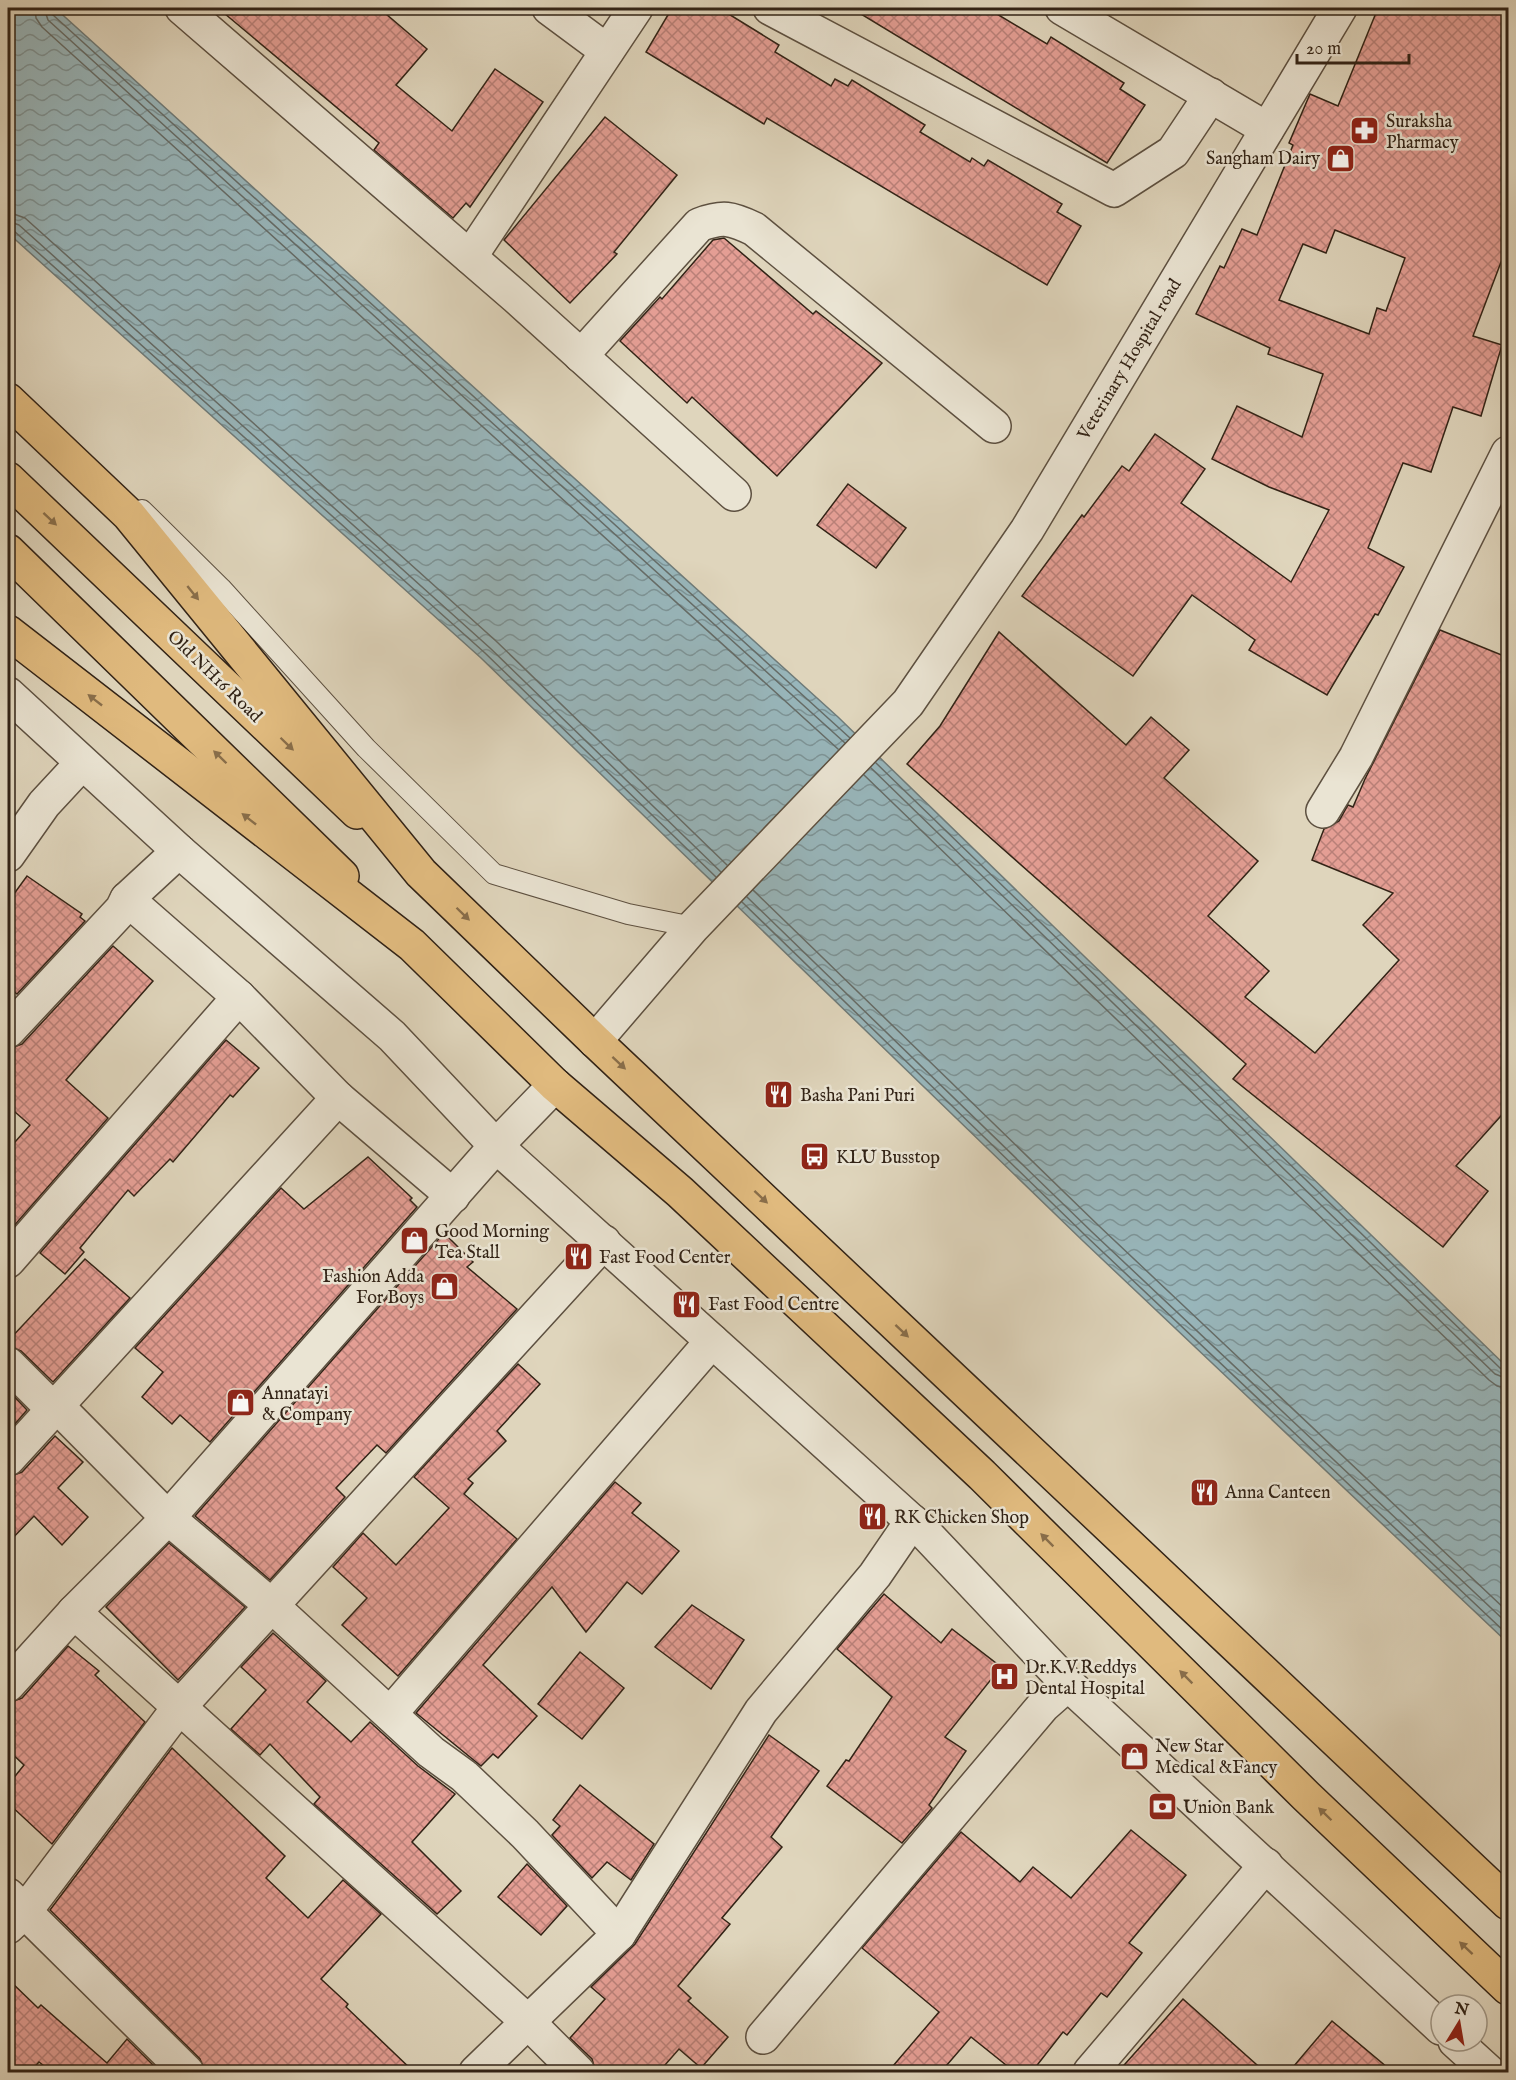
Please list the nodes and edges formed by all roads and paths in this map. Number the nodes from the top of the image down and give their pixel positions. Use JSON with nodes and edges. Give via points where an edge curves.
{"nodes":[{"id":1,"x":182,"y":8,"type":"edge"},
{"id":2,"x":549,"y":8,"type":"edge"},
{"id":3,"x":636,"y":8,"type":"edge"},
{"id":4,"x":770,"y":8,"type":"edge"},
{"id":5,"x":1062,"y":8,"type":"edge"},
{"id":6,"x":1340,"y":8,"type":"edge"},
{"id":7,"x":607,"y":51,"type":"junction"},
{"id":8,"x":1211,"y":95,"type":"junction"},
{"id":9,"x":1267,"y":129,"type":"junction"},
{"id":10,"x":470,"y":257,"type":"junction"},
{"id":11,"x":581,"y":356,"type":"junction"},
{"id":12,"x":8,"y":400,"type":"edge"},
{"id":13,"x":994,"y":426,"type":"dead end"},
{"id":14,"x":72,"y":441,"type":"dead end"},
{"id":15,"x":1509,"y":453,"type":"edge"},
{"id":16,"x":8,"y":479,"type":"edge"},
{"id":17,"x":734,"y":494,"type":"dead end"},
{"id":18,"x":8,"y":551,"type":"edge"},
{"id":19,"x":8,"y":632,"type":"edge"},
{"id":20,"x":8,"y":694,"type":"edge"},
{"id":21,"x":82,"y":763,"type":"junction"},
{"id":22,"x":1323,"y":811,"type":"dead end"},
{"id":23,"x":180,"y":851,"type":"junction"},
{"id":24,"x":8,"y":855,"type":"edge"},
{"id":25,"x":421,"y":873,"type":"junction"},
{"id":26,"x":127,"y":899,"type":"junction"},
{"id":27,"x":693,"y":927,"type":"junction"},
{"id":28,"x":412,"y":945,"type":"junction"},
{"id":29,"x":239,"y":997,"type":"junction"},
{"id":30,"x":8,"y":1031,"type":"edge"},
{"id":31,"x":595,"y":1041,"type":"junction"},
{"id":32,"x":555,"y":1085,"type":"junction"},
{"id":33,"x":338,"y":1098,"type":"junction"},
{"id":34,"x":496,"y":1146,"type":"junction"},
{"id":35,"x":453,"y":1196,"type":"junction"},
{"id":36,"x":604,"y":1242,"type":"junction"},
{"id":37,"x":8,"y":1261,"type":"edge"},
{"id":38,"x":712,"y":1341,"type":"junction"},
{"id":39,"x":8,"y":1364,"type":"edge"},
{"id":40,"x":55,"y":1404,"type":"junction"},
{"id":41,"x":8,"y":1459,"type":"edge"},
{"id":42,"x":168,"y":1518,"type":"junction"},
{"id":43,"x":912,"y":1521,"type":"junction"},
{"id":44,"x":271,"y":1605,"type":"junction"},
{"id":45,"x":74,"y":1612,"type":"junction"},
{"id":46,"x":1068,"y":1684,"type":"junction"},
{"id":47,"x":8,"y":1685,"type":"edge"},
{"id":48,"x":180,"y":1706,"type":"junction"},
{"id":49,"x":390,"y":1714,"type":"junction"},
{"id":50,"x":1266,"y":1865,"type":"junction"},
{"id":51,"x":1509,"y":1903,"type":"edge"},
{"id":52,"x":14,"y":1910,"type":"edge"},
{"id":53,"x":619,"y":1934,"type":"junction"},
{"id":54,"x":1509,"y":1988,"type":"edge"},
{"id":55,"x":1429,"y":2017,"type":"edge"},
{"id":56,"x":527,"y":2021,"type":"junction"},
{"id":57,"x":763,"y":2037,"type":"dead end"},
{"id":58,"x":1468,"y":2053,"type":"edge"},
{"id":59,"x":188,"y":2073,"type":"edge"},
{"id":60,"x":476,"y":2073,"type":"edge"},
{"id":61,"x":578,"y":2073,"type":"edge"},
{"id":62,"x":1090,"y":2073,"type":"edge"},
{"id":63,"x":1489,"y":2073,"type":"edge"}],
"edges":[{"from":1,"to":10,"type":"street"},
{"from":2,"to":7,"type":"street"},
{"from":3,"to":7,"type":"street"},
{"from":4,"to":8,"type":"street","via":[[1114,190],[1173,152]]},
{"from":5,"to":8,"type":"street"},
{"from":6,"to":9,"type":"street","name":"Veterinary Hospital road"},
{"from":7,"to":10,"type":"street"},
{"from":8,"to":9,"type":"street"},
{"from":9,"to":27,"type":"street","name":"Veterinary Hospital road","via":[[1027,530],[908,703]]},
{"from":10,"to":11,"type":"street"},
{"from":11,"to":13,"type":"street","via":[[699,225],[719,218],[737,221],[753,229]]},
{"from":11,"to":17,"type":"street"},
{"from":12,"to":25,"type":"main road","one_way":true,"via":[[129,515]]},
{"from":14,"to":27,"type":"lane","via":[[221,588],[366,748],[494,874],[628,914]]},
{"from":15,"to":22,"type":"street","via":[[1356,757]]},
{"from":16,"to":25,"type":"main road","name":"Old NH16 Road","one_way":true},
{"from":28,"to":18,"type":"main road","one_way":true},
{"from":28,"to":19,"type":"main road","one_way":true},
{"from":20,"to":21,"type":"street"},
{"from":21,"to":23,"type":"street"},
{"from":21,"to":24,"type":"street","via":[[44,804]]},
{"from":23,"to":26,"type":"street"},
{"from":23,"to":34,"type":"street","via":[[392,1036]]},
{"from":25,"to":31,"type":"main road","one_way":true},
{"from":26,"to":29,"type":"street"},
{"from":26,"to":30,"type":"street"},
{"from":27,"to":31,"type":"street","name":"Veterinary Hospital road"},
{"from":28,"to":32,"type":"main road"},
{"from":29,"to":33,"type":"street"},
{"from":29,"to":37,"type":"street"},
{"from":31,"to":51,"type":"main road","one_way":true},
{"from":32,"to":34,"type":"street"},
{"from":54,"to":32,"type":"main road","one_way":true,"via":[[1306,1796],[982,1475],[680,1192]]},
{"from":33,"to":35,"type":"street"},
{"from":33,"to":40,"type":"street"},
{"from":34,"to":35,"type":"street"},
{"from":34,"to":36,"type":"street"},
{"from":35,"to":42,"type":"street"},
{"from":36,"to":38,"type":"street"},
{"from":36,"to":44,"type":"street"},
{"from":38,"to":43,"type":"street"},
{"from":38,"to":49,"type":"street"},
{"from":39,"to":40,"type":"street","via":[[43,1399]]},
{"from":40,"to":41,"type":"street"},
{"from":40,"to":42,"type":"street"},
{"from":42,"to":44,"type":"street"},
{"from":42,"to":45,"type":"street"},
{"from":43,"to":46,"type":"street"},
{"from":43,"to":53,"type":"street","via":[[875,1575],[761,1711]]},
{"from":44,"to":48,"type":"street"},
{"from":44,"to":49,"type":"street"},
{"from":45,"to":47,"type":"street"},
{"from":45,"to":48,"type":"street"},
{"from":46,"to":50,"type":"street"},
{"from":46,"to":57,"type":"street","via":[[1043,1706]]},
{"from":48,"to":52,"type":"street"},
{"from":48,"to":56,"type":"street"},
{"from":49,"to":53,"type":"street","via":[[525,1834]]},
{"from":50,"to":55,"type":"street"},
{"from":50,"to":62,"type":"street"},
{"from":52,"to":59,"type":"street"},
{"from":53,"to":56,"type":"street"},
{"from":56,"to":60,"type":"street"},
{"from":56,"to":61,"type":"street"},
{"from":58,"to":63,"type":"street"}]}
